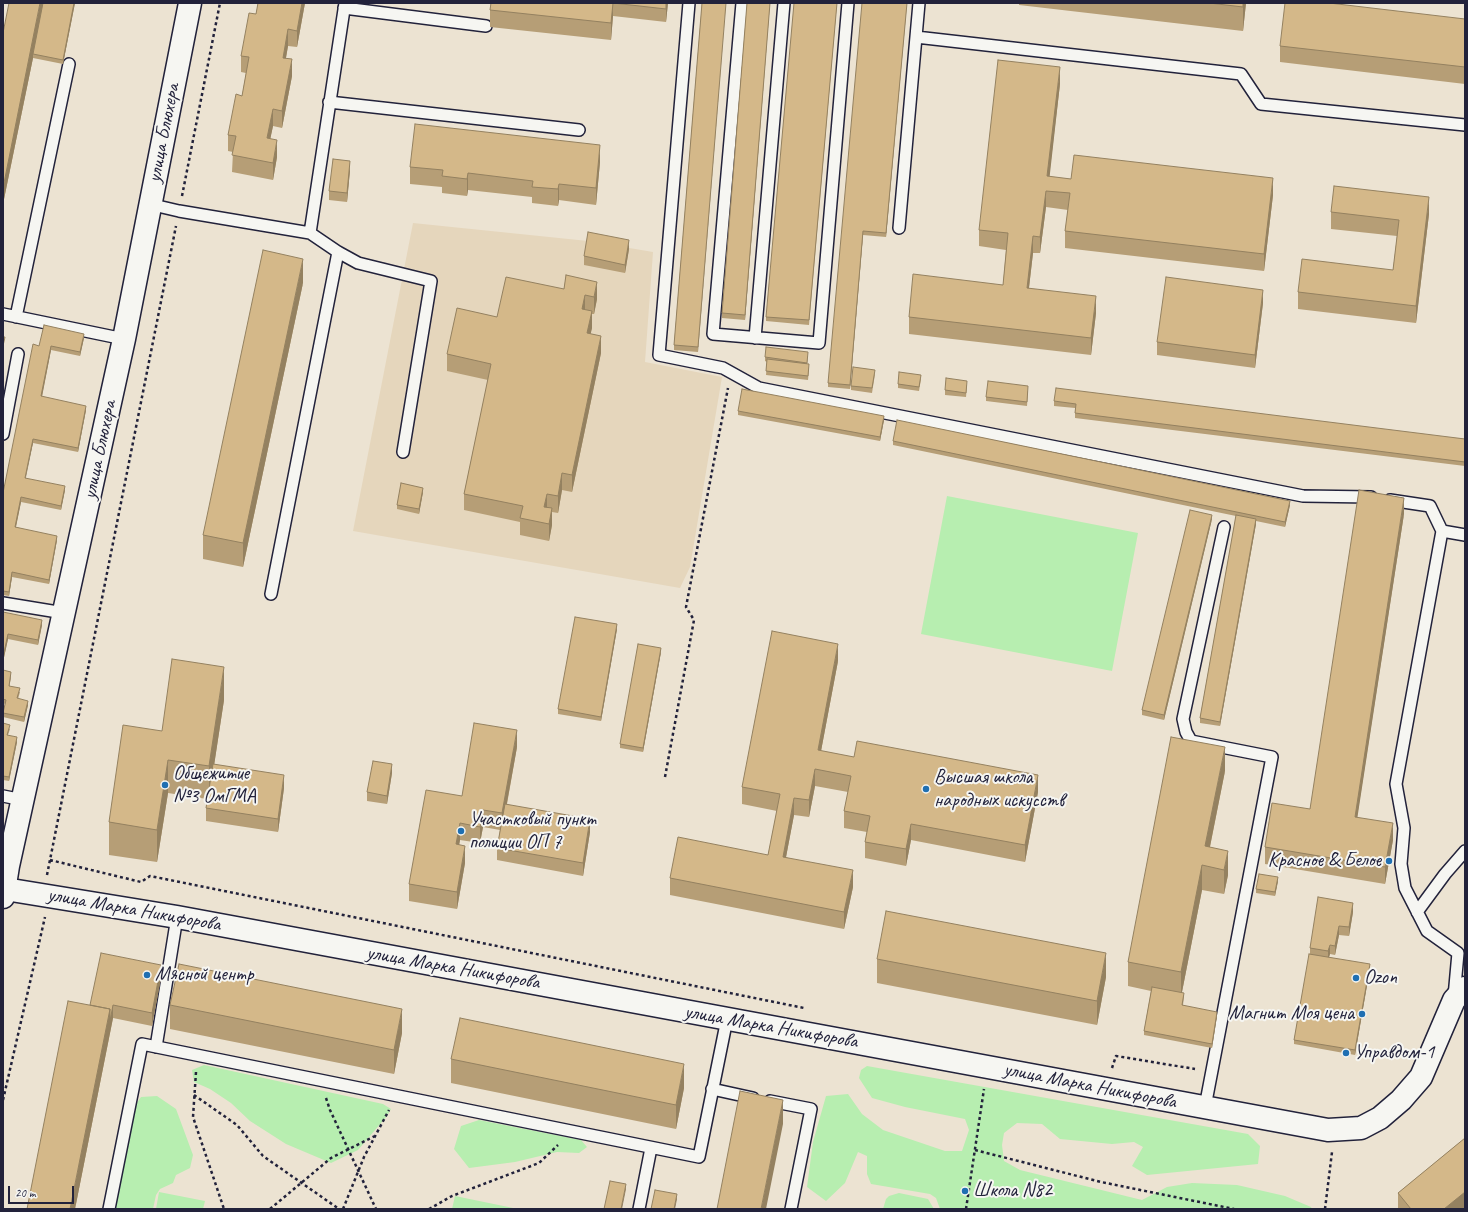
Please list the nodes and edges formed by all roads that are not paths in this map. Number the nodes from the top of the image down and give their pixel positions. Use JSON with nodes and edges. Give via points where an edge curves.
{"nodes":[{"id":1,"x":190,"y":3,"type":"edge"},
{"id":2,"x":690,"y":3,"type":"edge"},
{"id":3,"x":742,"y":3,"type":"edge"},
{"id":4,"x":784,"y":3,"type":"edge"},
{"id":5,"x":848,"y":3,"type":"edge"},
{"id":6,"x":919,"y":3,"type":"edge"},
{"id":7,"x":345,"y":6,"type":"edge"},
{"id":8,"x":486,"y":26,"type":"dead end"},
{"id":9,"x":916,"y":37,"type":"junction"},
{"id":10,"x":69,"y":64,"type":"dead end"},
{"id":11,"x":328,"y":102,"type":"junction"},
{"id":12,"x":1465,"y":125,"type":"edge"},
{"id":13,"x":580,"y":130,"type":"dead end"},
{"id":14,"x":149,"y":204,"type":"junction"},
{"id":15,"x":899,"y":228,"type":"dead end"},
{"id":16,"x":310,"y":233,"type":"junction"},
{"id":17,"x":338,"y":252,"type":"junction"},
{"id":18,"x":3,"y":314,"type":"edge"},
{"id":19,"x":16,"y":317,"type":"junction"},
{"id":20,"x":755,"y":338,"type":"junction"},
{"id":21,"x":124,"y":339,"type":"junction"},
{"id":22,"x":18,"y":354,"type":"dead end"},
{"id":23,"x":3,"y":434,"type":"edge"},
{"id":24,"x":403,"y":452,"type":"dead end"},
{"id":25,"x":1224,"y":527,"type":"dead end"},
{"id":26,"x":1442,"y":530,"type":"junction"},
{"id":27,"x":1465,"y":535,"type":"edge"},
{"id":28,"x":271,"y":594,"type":"dead end"},
{"id":29,"x":3,"y":603,"type":"edge"},
{"id":30,"x":64,"y":613,"type":"junction"},
{"id":31,"x":13,"y":798,"type":"edge"},
{"id":32,"x":1465,"y":851,"type":"edge"},
{"id":33,"x":6,"y":866,"type":"edge"},
{"id":34,"x":4,"y":893,"type":"edge"},
{"id":35,"x":1417,"y":912,"type":"junction"},
{"id":36,"x":177,"y":917,"type":"junction"},
{"id":37,"x":1459,"y":994,"type":"edge"},
{"id":38,"x":727,"y":1019,"type":"junction"},
{"id":39,"x":156,"y":1047,"type":"junction"},
{"id":40,"x":712,"y":1089,"type":"junction"},
{"id":41,"x":1205,"y":1108,"type":"junction"},
{"id":42,"x":651,"y":1148,"type":"junction"},
{"id":43,"x":109,"y":1209,"type":"edge"},
{"id":44,"x":639,"y":1209,"type":"edge"},
{"id":45,"x":791,"y":1209,"type":"edge"}],
"edges":[{"from":1,"to":14,"type":"street","name":"улица Блюхера"},
{"from":2,"to":26,"type":"lane","via":[[659,355],[723,368],[759,388],[1303,496],[1363,496],[1430,506]]},
{"from":3,"to":20,"type":"lane","via":[[713,334]]},
{"from":4,"to":20,"type":"lane"},
{"from":5,"to":20,"type":"lane","via":[[819,343]]},
{"from":6,"to":9,"type":"lane"},
{"from":7,"to":8,"type":"lane"},
{"from":7,"to":11,"type":"lane"},
{"from":9,"to":12,"type":"lane","via":[[1241,74],[1261,104]]},
{"from":9,"to":15,"type":"lane"},
{"from":10,"to":19,"type":"lane"},
{"from":11,"to":13,"type":"lane"},
{"from":11,"to":16,"type":"lane"},
{"from":14,"to":16,"type":"lane"},
{"from":14,"to":21,"type":"street","name":"улица Блюхера"},
{"from":16,"to":17,"type":"lane"},
{"from":17,"to":24,"type":"lane","via":[[358,262],[431,281]]},
{"from":17,"to":28,"type":"lane"},
{"from":18,"to":19,"type":"lane"},
{"from":19,"to":21,"type":"lane"},
{"from":21,"to":30,"type":"street","name":"улица Блюхера"},
{"from":22,"to":23,"type":"lane"},
{"from":25,"to":41,"type":"lane","via":[[1182,719],[1191,741],[1272,757]]},
{"from":26,"to":27,"type":"lane"},
{"from":26,"to":35,"type":"lane","via":[[1396,784],[1404,828],[1401,864],[1405,888]]},
{"from":29,"to":30,"type":"lane"},
{"from":30,"to":31,"type":"street","name":"улица Блюхера"},
{"from":31,"to":33,"type":"street","name":"улица Блюхера"},
{"from":32,"to":35,"type":"lane"},
{"from":33,"to":34,"type":"street","name":"улица Блюхера"},
{"from":34,"to":36,"type":"street","name":"улица Марка Никифорова","via":[[45,895]]},
{"from":35,"to":37,"type":"lane","via":[[1427,932],[1458,953]]},
{"from":36,"to":38,"type":"street","name":"улица Марка Никифорова"},
{"from":36,"to":39,"type":"lane"},
{"from":37,"to":41,"type":"street","name":"улица Марка Никифорова","via":[[1420,1077],[1401,1100],[1380,1118],[1361,1128],[1335,1130]]},
{"from":38,"to":40,"type":"lane"},
{"from":38,"to":41,"type":"street","name":"улица Марка Никифорова"},
{"from":39,"to":42,"type":"lane"},
{"from":39,"to":43,"type":"lane","via":[[142,1044]]},
{"from":40,"to":42,"type":"lane","via":[[699,1157]]},
{"from":40,"to":45,"type":"lane","via":[[811,1109]]},
{"from":42,"to":44,"type":"lane"}]}
